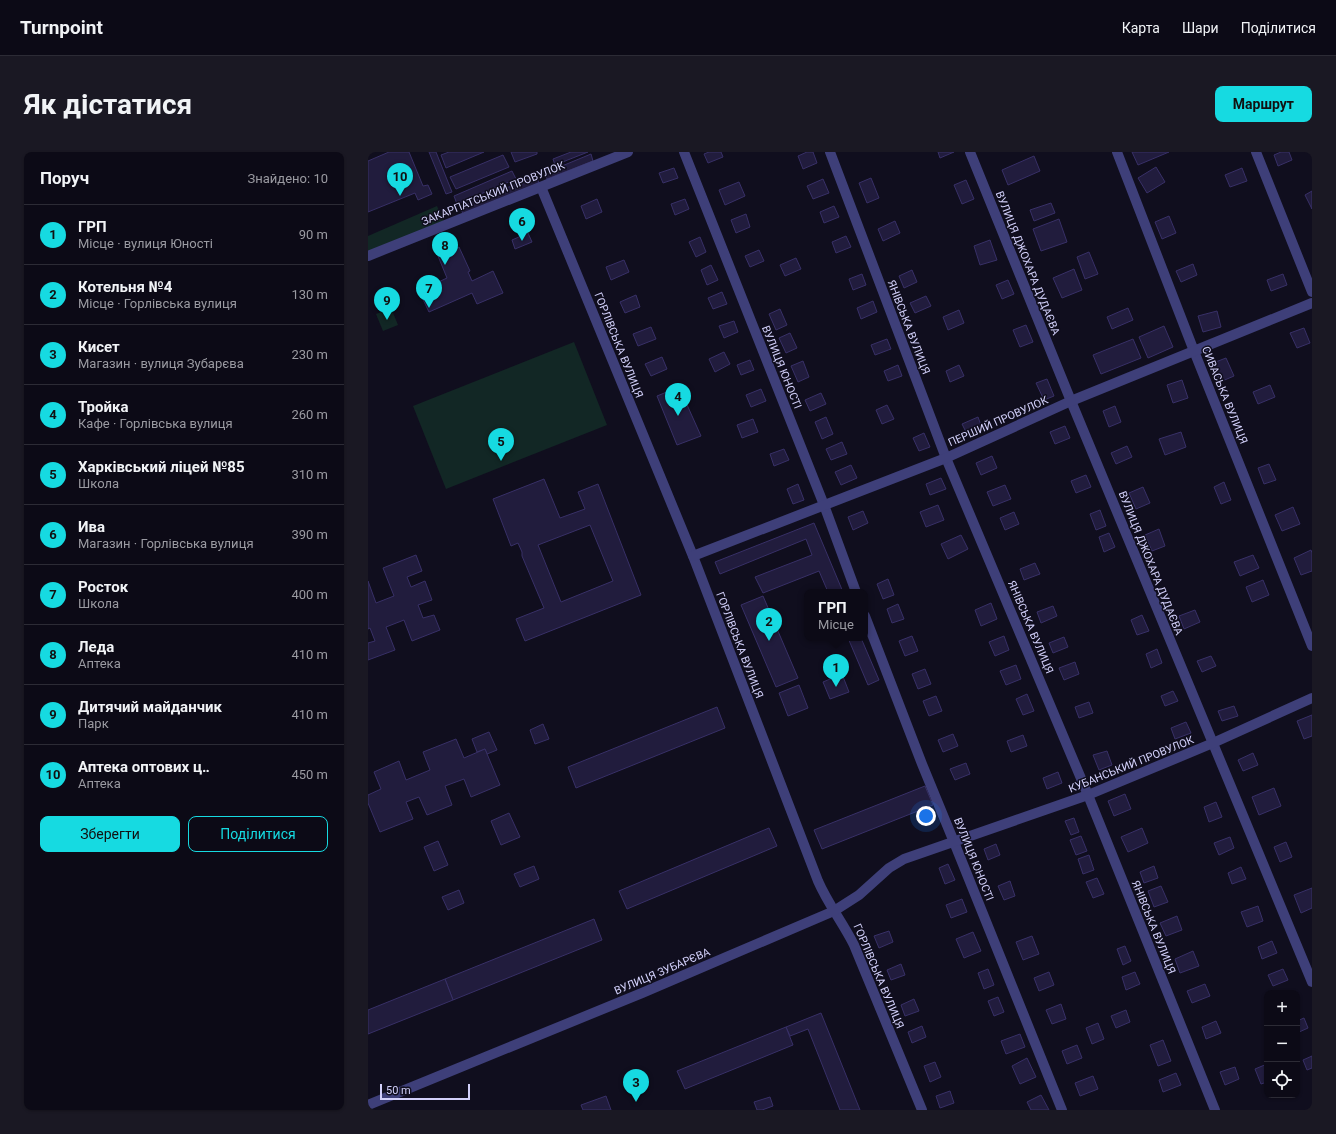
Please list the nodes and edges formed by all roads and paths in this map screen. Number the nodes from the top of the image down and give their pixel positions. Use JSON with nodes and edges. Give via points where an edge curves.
{"nodes":[{"id":1,"x":628,"y":152,"type":"edge"},
{"id":2,"x":684,"y":152,"type":"edge"},
{"id":3,"x":830,"y":152,"type":"edge"},
{"id":4,"x":970,"y":152,"type":"edge"},
{"id":5,"x":1117,"y":152,"type":"edge"},
{"id":6,"x":1256,"y":152,"type":"edge"},
{"id":7,"x":541,"y":187,"type":"junction"},
{"id":8,"x":368,"y":256,"type":"edge"},
{"id":9,"x":1312,"y":292,"type":"edge"},
{"id":10,"x":1312,"y":303,"type":"edge"},
{"id":11,"x":1194,"y":351,"type":"junction"},
{"id":12,"x":1072,"y":401,"type":"junction"},
{"id":13,"x":946,"y":458,"type":"junction"},
{"id":14,"x":824,"y":505,"type":"junction"},
{"id":15,"x":693,"y":556,"type":"junction"},
{"id":16,"x":855,"y":589,"type":"edge"},
{"id":17,"x":868,"y":624,"type":"edge"},
{"id":18,"x":1312,"y":646,"type":"edge"},
{"id":19,"x":1312,"y":698,"type":"edge"},
{"id":20,"x":1213,"y":743,"type":"junction"},
{"id":21,"x":1088,"y":795,"type":"junction"},
{"id":22,"x":954,"y":842,"type":"junction"},
{"id":23,"x":834,"y":911,"type":"junction"},
{"id":24,"x":1312,"y":982,"type":"edge"},
{"id":25,"x":368,"y":1105,"type":"edge"},
{"id":26,"x":922,"y":1110,"type":"edge"},
{"id":27,"x":1062,"y":1110,"type":"edge"},
{"id":28,"x":1215,"y":1110,"type":"edge"}],
"edges":[{"from":1,"to":7,"type":"street","name":"ЗАКАРПАТСЬКИЙ ПРОВУЛОК"},
{"from":2,"to":14,"type":"street","name":"ВУЛИЦЯ ЮНОСТІ"},
{"from":3,"to":13,"type":"street","name":"ЯНІВСЬКА ВУЛИЦЯ"},
{"from":4,"to":12,"type":"street","name":"ВУЛИЦЯ ДЖОХАРА ДУДАЄВА"},
{"from":5,"to":11,"type":"street","name":"СИВАСЬКА ВУЛИЦЯ"},
{"from":6,"to":9,"type":"street"},
{"from":7,"to":8,"type":"street","name":"ЗАКАРПАТСЬКИЙ ПРОВУЛОК"},
{"from":7,"to":15,"type":"street","name":"ГОРЛІВСЬКА ВУЛИЦЯ"},
{"from":10,"to":11,"type":"street","name":"ПЕРШИЙ ПРОВУЛОК"},
{"from":11,"to":12,"type":"street","name":"ПЕРШИЙ ПРОВУЛОК"},
{"from":11,"to":18,"type":"street","name":"СИВАСЬКА ВУЛИЦЯ"},
{"from":12,"to":13,"type":"street","name":"ПЕРШИЙ ПРОВУЛОК"},
{"from":12,"to":20,"type":"street","name":"ВУЛИЦЯ ДЖОХАРА ДУДАЄВА"},
{"from":13,"to":14,"type":"street","name":"ПЕРШИЙ ПРОВУЛОК"},
{"from":13,"to":21,"type":"street","name":"ЯНІВСЬКА ВУЛИЦЯ"},
{"from":14,"to":15,"type":"street","name":"ПЕРШИЙ ПРОВУЛОК"},
{"from":14,"to":16,"type":"street","name":"ВУЛИЦЯ ЮНОСТІ"},
{"from":15,"to":23,"type":"street","name":"ГОРЛІВСЬКА ВУЛИЦЯ","via":[[818,881]]},
{"from":17,"to":22,"type":"street","name":"ВУЛИЦЯ ЮНОСТІ"},
{"from":19,"to":20,"type":"street","name":"КУБАНСЬКИЙ ПРОВУЛОК"},
{"from":20,"to":21,"type":"street","name":"КУБАНСЬКИЙ ПРОВУЛОК"},
{"from":20,"to":24,"type":"street","name":"ВУЛИЦЯ ДЖОХАРА ДУДАЄВА"},
{"from":21,"to":22,"type":"street","name":"КУБАНСЬКИЙ ПРОВУЛОК"},
{"from":21,"to":28,"type":"street","name":"ЯНІВСЬКА ВУЛИЦЯ"},
{"from":22,"to":23,"type":"street","name":"ВУЛИЦЯ ЗУБАРЄВА","via":[[896,863],[859,895]]},
{"from":22,"to":27,"type":"street","name":"ВУЛИЦЯ ЮНОСТІ"},
{"from":23,"to":25,"type":"street","name":"ВУЛИЦЯ ЗУБАРЄВА","via":[[632,998]]},
{"from":23,"to":26,"type":"street","name":"ГОРЛІВСЬКА ВУЛИЦЯ","via":[[854,945]]}]}
